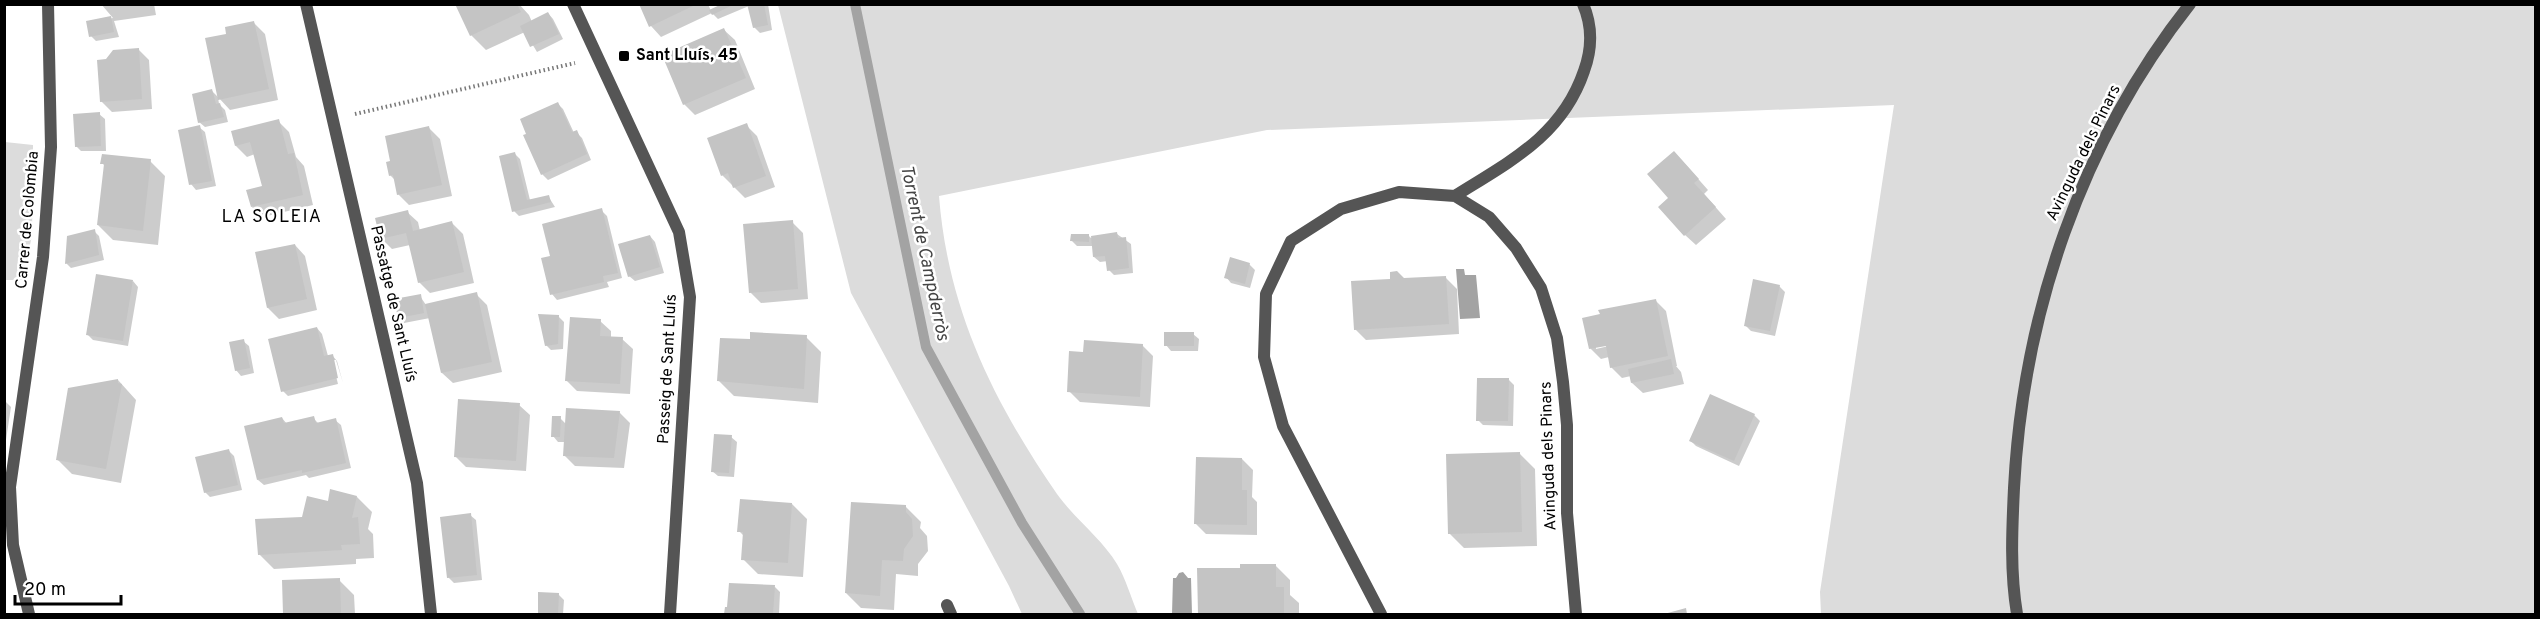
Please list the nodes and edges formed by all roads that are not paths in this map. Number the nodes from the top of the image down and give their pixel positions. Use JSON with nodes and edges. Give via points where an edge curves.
{"nodes":[{"id":1,"x":48,"y":4,"type":"edge"},
{"id":2,"x":306,"y":4,"type":"edge"},
{"id":3,"x":573,"y":4,"type":"edge"},
{"id":4,"x":1583,"y":4,"type":"edge"},
{"id":5,"x":2190,"y":4,"type":"edge"},
{"id":6,"x":1455,"y":196,"type":"junction"},
{"id":7,"x":29,"y":615,"type":"edge"},
{"id":8,"x":431,"y":615,"type":"edge"},
{"id":9,"x":670,"y":615,"type":"edge"},
{"id":10,"x":1381,"y":615,"type":"edge"},
{"id":11,"x":1576,"y":615,"type":"edge"},
{"id":12,"x":2017,"y":615,"type":"edge"}],
"edges":[{"from":1,"to":7,"type":"street","name":"Carrer de Colòmbia","via":[[51,147],[44,246],[10,487],[13,545]]},
{"from":2,"to":8,"type":"street","name":"Passatge de Sant Lluís","via":[[417,483]]},
{"from":3,"to":9,"type":"street","name":"Passeig de Sant Lluís","via":[[679,232],[690,297]]},
{"from":4,"to":6,"type":"street","via":[[1589,18],[1590,53],[1577,93],[1556,123],[1523,154]]},
{"from":5,"to":12,"type":"street","name":"Avinguda dels Pinars","via":[[2133,89],[2100,151],[2067,222],[2039,309],[2016,441],[2011,553]]},
{"from":6,"to":10,"type":"street","name":"Avinguda dels Pinars","via":[[1399,192],[1341,209],[1291,241],[1266,294],[1264,357],[1283,426]]},
{"from":6,"to":11,"type":"street","name":"Avinguda dels Pinars","via":[[1490,217],[1516,248],[1541,288],[1557,338],[1567,424],[1566,513]]}]}
